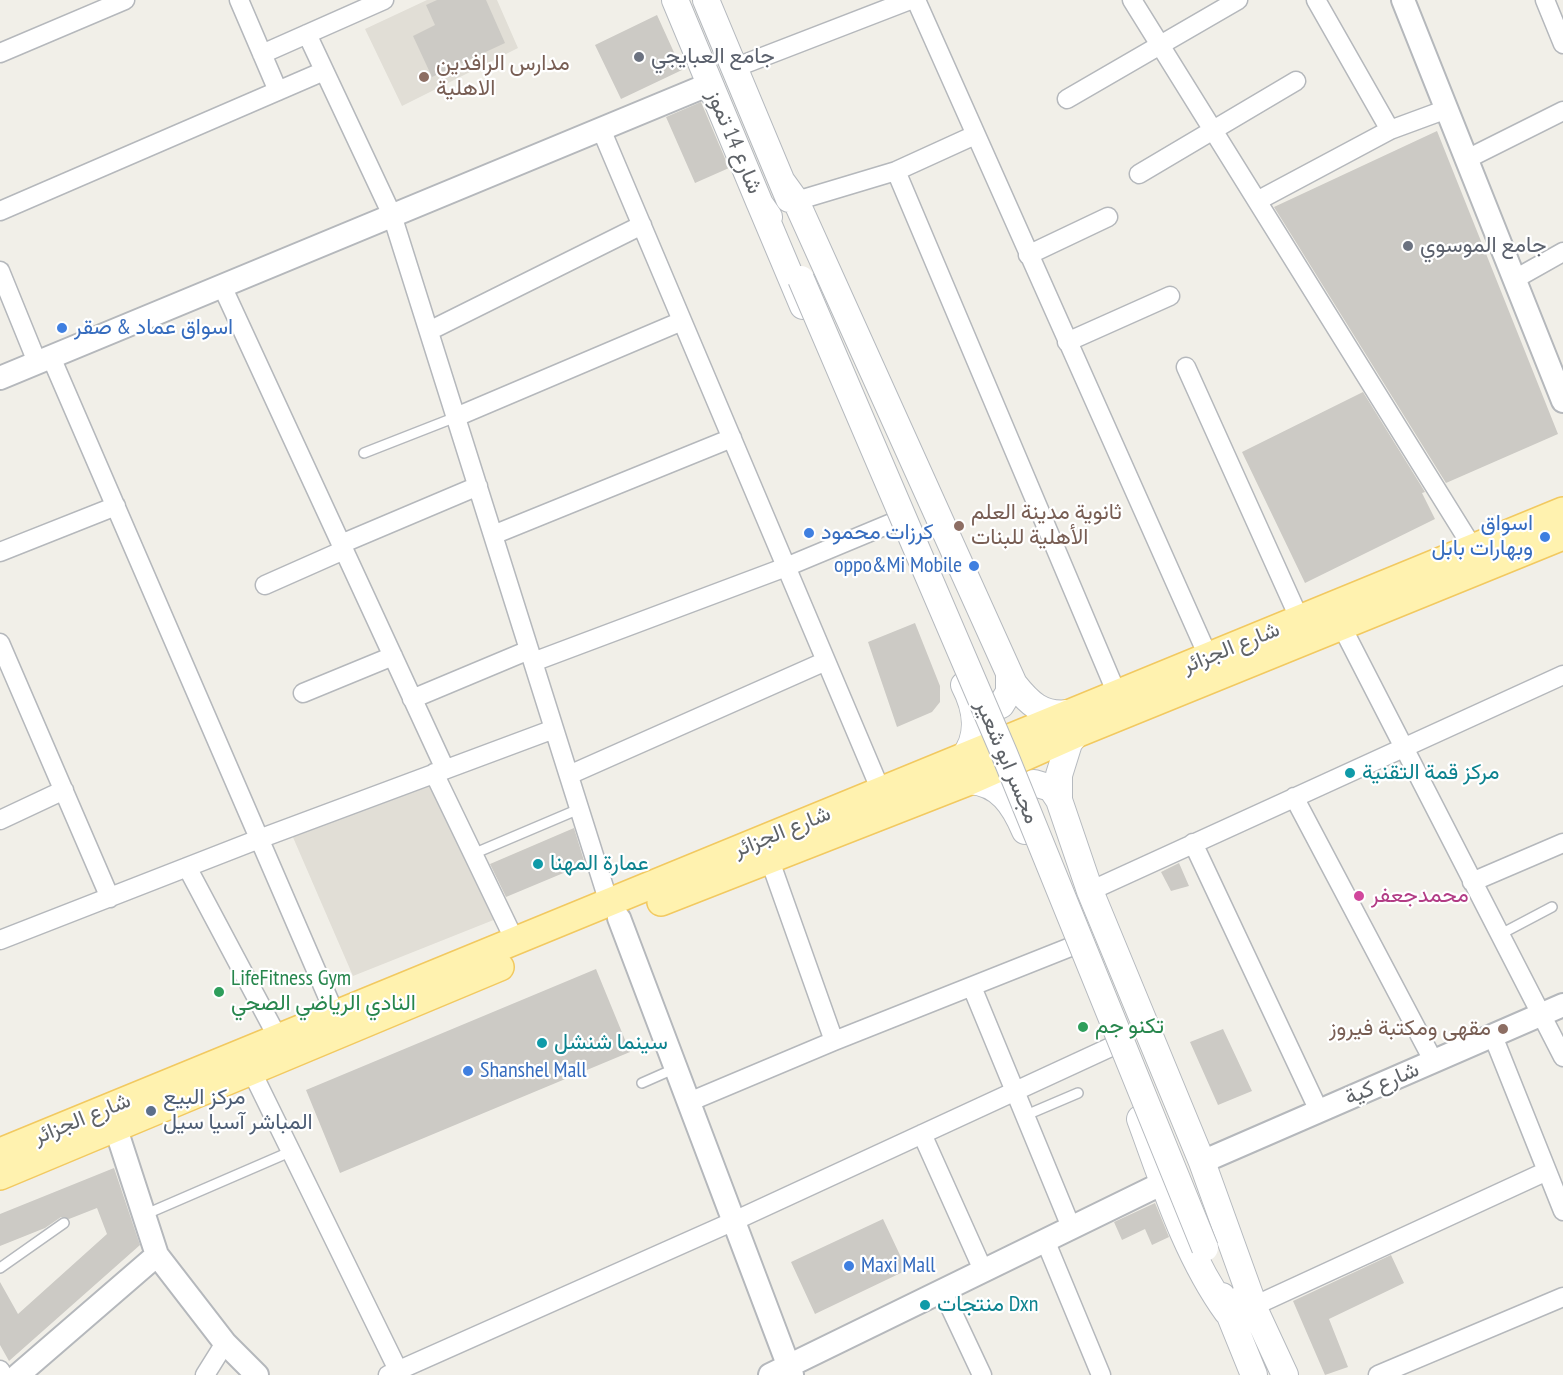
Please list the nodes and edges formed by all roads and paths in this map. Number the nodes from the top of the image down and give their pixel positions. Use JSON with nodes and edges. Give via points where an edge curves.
{"nodes":[{"id":1,"x":125,"y":0,"type":"edge"},
{"id":2,"x":239,"y":0,"type":"edge"},
{"id":3,"x":384,"y":0,"type":"edge"},
{"id":4,"x":675,"y":0,"type":"edge"},
{"id":5,"x":706,"y":0,"type":"edge"},
{"id":6,"x":910,"y":0,"type":"edge"},
{"id":7,"x":916,"y":0,"type":"edge"},
{"id":8,"x":1132,"y":0,"type":"edge"},
{"id":9,"x":1238,"y":0,"type":"edge"},
{"id":10,"x":1316,"y":0,"type":"edge"},
{"id":11,"x":1403,"y":0,"type":"edge"},
{"id":12,"x":1545,"y":0,"type":"edge"},
{"id":13,"x":307,"y":34,"type":"junction"},
{"id":14,"x":1563,"y":44,"type":"edge"},
{"id":15,"x":1160,"y":45,"type":"junction"},
{"id":16,"x":0,"y":53,"type":"edge"},
{"id":17,"x":262,"y":54,"type":"junction"},
{"id":18,"x":734,"y":68,"type":"junction"},
{"id":19,"x":324,"y":71,"type":"junction"},
{"id":20,"x":1296,"y":81,"type":"dead end"},
{"id":21,"x":710,"y":84,"type":"junction"},
{"id":22,"x":278,"y":91,"type":"junction"},
{"id":23,"x":1067,"y":99,"type":"dead end"},
{"id":24,"x":1447,"y":109,"type":"junction"},
{"id":25,"x":1563,"y":111,"type":"edge"},
{"id":26,"x":601,"y":129,"type":"junction"},
{"id":27,"x":1213,"y":130,"type":"junction"},
{"id":28,"x":1390,"y":130,"type":"junction"},
{"id":29,"x":975,"y":135,"type":"junction"},
{"id":30,"x":1467,"y":159,"type":"junction"},
{"id":31,"x":896,"y":171,"type":"junction"},
{"id":32,"x":1139,"y":174,"type":"dead end"},
{"id":33,"x":790,"y":192,"type":"junction"},
{"id":34,"x":1257,"y":201,"type":"junction"},
{"id":35,"x":760,"y":204,"type":"junction"},
{"id":36,"x":0,"y":211,"type":"edge"},
{"id":37,"x":392,"y":215,"type":"junction"},
{"id":38,"x":1108,"y":217,"type":"dead end"},
{"id":39,"x":642,"y":225,"type":"junction"},
{"id":40,"x":1563,"y":252,"type":"edge"},
{"id":41,"x":1028,"y":255,"type":"junction"},
{"id":42,"x":0,"y":271,"type":"edge"},
{"id":43,"x":807,"y":276,"type":"junction"},
{"id":44,"x":1515,"y":279,"type":"junction"},
{"id":45,"x":222,"y":286,"type":"junction"},
{"id":46,"x":1170,"y":296,"type":"dead end"},
{"id":47,"x":682,"y":321,"type":"junction"},
{"id":48,"x":429,"y":331,"type":"junction"},
{"id":49,"x":1067,"y":342,"type":"junction"},
{"id":50,"x":44,"y":360,"type":"junction"},
{"id":51,"x":1186,"y":367,"type":"dead end"},
{"id":52,"x":0,"y":378,"type":"edge"},
{"id":53,"x":1562,"y":393,"type":"edge"},
{"id":54,"x":456,"y":417,"type":"junction"},
{"id":55,"x":732,"y":438,"type":"junction"},
{"id":56,"x":364,"y":453,"type":"dead end"},
{"id":57,"x":478,"y":486,"type":"junction"},
{"id":58,"x":116,"y":506,"type":"junction"},
{"id":59,"x":1563,"y":511,"type":"edge"},
{"id":60,"x":894,"y":522,"type":"junction"},
{"id":61,"x":493,"y":535,"type":"junction"},
{"id":62,"x":1563,"y":536,"type":"edge"},
{"id":63,"x":342,"y":547,"type":"junction"},
{"id":64,"x":1473,"y":548,"type":"junction"},
{"id":65,"x":0,"y":552,"type":"edge"},
{"id":66,"x":786,"y":567,"type":"junction"},
{"id":67,"x":265,"y":585,"type":"dead end"},
{"id":68,"x":1300,"y":620,"type":"junction"},
{"id":69,"x":1342,"y":627,"type":"junction"},
{"id":70,"x":0,"y":643,"type":"edge"},
{"id":71,"x":393,"y":656,"type":"junction"},
{"id":72,"x":531,"y":656,"type":"junction"},
{"id":73,"x":1208,"y":656,"type":"junction"},
{"id":74,"x":826,"y":661,"type":"junction"},
{"id":75,"x":1009,"y":674,"type":"junction"},
{"id":76,"x":1563,"y":675,"type":"edge"},
{"id":77,"x":303,"y":693,"type":"dead end"},
{"id":78,"x":1117,"y":694,"type":"junction"},
{"id":79,"x":971,"y":698,"type":"junction"},
{"id":80,"x":412,"y":699,"type":"junction"},
{"id":81,"x":1072,"y":723,"type":"junction"},
{"id":82,"x":554,"y":729,"type":"junction"},
{"id":83,"x":1404,"y":747,"type":"junction"},
{"id":84,"x":966,"y":770,"type":"junction"},
{"id":85,"x":440,"y":771,"type":"junction"},
{"id":86,"x":569,"y":775,"type":"junction"},
{"id":87,"x":64,"y":790,"type":"junction"},
{"id":88,"x":881,"y":791,"type":"junction"},
{"id":89,"x":1294,"y":797,"type":"junction"},
{"id":90,"x":1059,"y":800,"type":"junction"},
{"id":91,"x":579,"y":808,"type":"junction"},
{"id":92,"x":1019,"y":817,"type":"junction"},
{"id":93,"x":0,"y":820,"type":"edge"},
{"id":94,"x":259,"y":838,"type":"junction"},
{"id":95,"x":1193,"y":843,"type":"junction"},
{"id":96,"x":1562,"y":847,"type":"edge"},
{"id":97,"x":473,"y":854,"type":"junction"},
{"id":98,"x":769,"y":858,"type":"junction"},
{"id":99,"x":187,"y":867,"type":"junction"},
{"id":100,"x":1472,"y":882,"type":"junction"},
{"id":101,"x":1090,"y":891,"type":"junction"},
{"id":102,"x":110,"y":898,"type":"junction"},
{"id":103,"x":1552,"y":908,"type":"dead end"},
{"id":104,"x":614,"y":911,"type":"junction"},
{"id":105,"x":1499,"y":935,"type":"junction"},
{"id":106,"x":0,"y":940,"type":"edge"},
{"id":107,"x":515,"y":941,"type":"junction"},
{"id":108,"x":1073,"y":946,"type":"junction"},
{"id":109,"x":972,"y":987,"type":"junction"},
{"id":110,"x":1563,"y":1005,"type":"edge"},
{"id":111,"x":334,"y":1014,"type":"junction"},
{"id":112,"x":1540,"y":1016,"type":"junction"},
{"id":113,"x":1493,"y":1036,"type":"junction"},
{"id":114,"x":278,"y":1038,"type":"junction"},
{"id":115,"x":834,"y":1041,"type":"junction"},
{"id":116,"x":1113,"y":1046,"type":"junction"},
{"id":117,"x":1563,"y":1057,"type":"edge"},
{"id":118,"x":1434,"y":1062,"type":"junction"},
{"id":119,"x":676,"y":1068,"type":"junction"},
{"id":120,"x":251,"y":1070,"type":"junction"},
{"id":121,"x":642,"y":1083,"type":"dead end"},
{"id":122,"x":1014,"y":1092,"type":"junction"},
{"id":123,"x":1078,"y":1093,"type":"dead end"},
{"id":124,"x":689,"y":1101,"type":"junction"},
{"id":125,"x":1319,"y":1111,"type":"junction"},
{"id":126,"x":1024,"y":1116,"type":"junction"},
{"id":127,"x":115,"y":1126,"type":"junction"},
{"id":128,"x":922,"y":1134,"type":"junction"},
{"id":129,"x":292,"y":1151,"type":"junction"},
{"id":130,"x":0,"y":1152,"type":"edge"},
{"id":131,"x":1202,"y":1162,"type":"junction"},
{"id":132,"x":1547,"y":1171,"type":"junction"},
{"id":133,"x":0,"y":1176,"type":"edge"},
{"id":134,"x":1163,"y":1183,"type":"junction"},
{"id":135,"x":1563,"y":1211,"type":"edge"},
{"id":136,"x":144,"y":1215,"type":"junction"},
{"id":137,"x":734,"y":1221,"type":"junction"},
{"id":138,"x":64,"y":1223,"type":"dead end"},
{"id":139,"x":1071,"y":1227,"type":"junction"},
{"id":140,"x":1045,"y":1240,"type":"junction"},
{"id":141,"x":1212,"y":1244,"type":"junction"},
{"id":142,"x":157,"y":1255,"type":"junction"},
{"id":143,"x":0,"y":1268,"type":"edge"},
{"id":144,"x":983,"y":1270,"type":"junction"},
{"id":145,"x":942,"y":1290,"type":"junction"},
{"id":146,"x":1563,"y":1297,"type":"edge"},
{"id":147,"x":1254,"y":1306,"type":"junction"},
{"id":148,"x":1227,"y":1312,"type":"junction"},
{"id":149,"x":225,"y":1343,"type":"junction"},
{"id":150,"x":0,"y":1370,"type":"edge"},
{"id":151,"x":393,"y":1372,"type":"edge"},
{"id":152,"x":784,"y":1372,"type":"edge"},
{"id":153,"x":3,"y":1375,"type":"edge"},
{"id":154,"x":18,"y":1375,"type":"edge"},
{"id":155,"x":205,"y":1375,"type":"edge"},
{"id":156,"x":257,"y":1375,"type":"edge"},
{"id":157,"x":982,"y":1375,"type":"edge"},
{"id":158,"x":1101,"y":1375,"type":"edge"},
{"id":159,"x":1254,"y":1375,"type":"edge"},
{"id":160,"x":1285,"y":1375,"type":"edge"},
{"id":161,"x":1378,"y":1375,"type":"edge"}],
"edges":[{"from":1,"to":16,"type":"street"},
{"from":2,"to":17,"type":"street"},
{"from":3,"to":13,"type":"street"},
{"from":4,"to":21,"type":"main road","name":"شارع 14 تموز"},
{"from":5,"to":18,"type":"main road","name":"شارع 14 تموز"},
{"from":6,"to":18,"type":"street"},
{"from":7,"to":29,"type":"street"},
{"from":8,"to":15,"type":"street"},
{"from":9,"to":15,"type":"street"},
{"from":10,"to":28,"type":"street"},
{"from":11,"to":24,"type":"street"},
{"from":12,"to":14,"type":"street"},
{"from":13,"to":17,"type":"street"},
{"from":13,"to":19,"type":"street"},
{"from":15,"to":23,"type":"street"},
{"from":15,"to":27,"type":"street"},
{"from":17,"to":22,"type":"street"},
{"from":18,"to":33,"type":"main road","name":"شارع 14 تموز"},
{"from":19,"to":22,"type":"street"},
{"from":19,"to":37,"type":"street"},
{"from":20,"to":27,"type":"street"},
{"from":21,"to":26,"type":"street"},
{"from":21,"to":35,"type":"main road","name":"شارع 14 تموز"},
{"from":22,"to":36,"type":"street"},
{"from":24,"to":28,"type":"street"},
{"from":24,"to":30,"type":"street"},
{"from":25,"to":30,"type":"street"},
{"from":26,"to":37,"type":"street"},
{"from":26,"to":39,"type":"street"},
{"from":27,"to":32,"type":"street"},
{"from":27,"to":34,"type":"street"},
{"from":28,"to":34,"type":"street"},
{"from":29,"to":31,"type":"street"},
{"from":29,"to":41,"type":"street"},
{"from":30,"to":44,"type":"street"},
{"from":31,"to":33,"type":"street"},
{"from":31,"to":78,"type":"street"},
{"from":33,"to":43,"type":"main road","name":"شارع 14 تموز"},
{"from":33,"to":75,"type":"main road"},
{"from":34,"to":64,"type":"street"},
{"from":35,"to":43,"type":"main road","name":"شارع 14 تموز"},
{"from":35,"to":60,"type":"main road"},
{"from":37,"to":45,"type":"street"},
{"from":37,"to":48,"type":"street"},
{"from":38,"to":41,"type":"street"},
{"from":39,"to":47,"type":"street"},
{"from":39,"to":48,"type":"street"},
{"from":40,"to":44,"type":"street"},
{"from":41,"to":49,"type":"street"},
{"from":42,"to":50,"type":"street"},
{"from":43,"to":141,"type":"main road","name":"مجسر ابو شعير","via":[[1018,747]]},
{"from":44,"to":53,"type":"street"},
{"from":45,"to":50,"type":"street"},
{"from":45,"to":63,"type":"street"},
{"from":46,"to":49,"type":"street"},
{"from":47,"to":54,"type":"street"},
{"from":47,"to":55,"type":"street"},
{"from":48,"to":54,"type":"street"},
{"from":49,"to":73,"type":"street"},
{"from":50,"to":52,"type":"street"},
{"from":50,"to":58,"type":"street"},
{"from":51,"to":68,"type":"street"},
{"from":54,"to":56,"type":"lane"},
{"from":54,"to":57,"type":"street"},
{"from":55,"to":61,"type":"street"},
{"from":55,"to":66,"type":"street"},
{"from":57,"to":61,"type":"street"},
{"from":57,"to":63,"type":"street"},
{"from":58,"to":65,"type":"street"},
{"from":58,"to":94,"type":"street"},
{"from":59,"to":64,"type":"main road","name":"شارع الجزائر"},
{"from":60,"to":66,"type":"street"},
{"from":60,"to":79,"type":"main road","via":[[936,627]]},
{"from":61,"to":72,"type":"street"},
{"from":62,"to":69,"type":"main road","name":"شارع الجزائر"},
{"from":63,"to":67,"type":"street"},
{"from":63,"to":71,"type":"street"},
{"from":64,"to":68,"type":"main road","name":"شارع الجزائر"},
{"from":66,"to":72,"type":"street"},
{"from":66,"to":74,"type":"street"},
{"from":68,"to":73,"type":"main road","name":"شارع الجزائر"},
{"from":69,"to":81,"type":"main road","name":"شارع الجزائر"},
{"from":69,"to":83,"type":"street"},
{"from":70,"to":87,"type":"street"},
{"from":71,"to":77,"type":"street"},
{"from":71,"to":80,"type":"street"},
{"from":72,"to":80,"type":"street"},
{"from":72,"to":82,"type":"street"},
{"from":73,"to":78,"type":"main road","name":"شارع الجزائر"},
{"from":74,"to":86,"type":"street"},
{"from":74,"to":88,"type":"street"},
{"from":75,"to":79,"type":"main road","via":[[1009,692],[1001,705],[988,709]]},
{"from":75,"to":81,"type":"main road","via":[[1036,707]]},
{"from":76,"to":83,"type":"street"},
{"from":78,"to":81,"type":"main road","name":"شارع الجزائر"},
{"from":79,"to":84,"type":"main road","via":[[974,731]]},
{"from":80,"to":85,"type":"street"},
{"from":81,"to":84,"type":"main road","name":"شارع الجزائر"},
{"from":81,"to":90,"type":"main road","via":[[1059,775]]},
{"from":82,"to":85,"type":"street"},
{"from":82,"to":86,"type":"street"},
{"from":83,"to":89,"type":"street"},
{"from":83,"to":100,"type":"street"},
{"from":84,"to":88,"type":"main road","name":"شارع الجزائر"},
{"from":84,"to":92,"type":"main road","via":[[995,788],[1013,805]]},
{"from":84,"to":98,"type":"main road","name":"شارع الجزائر"},
{"from":85,"to":94,"type":"street"},
{"from":85,"to":97,"type":"street"},
{"from":86,"to":91,"type":"street"},
{"from":87,"to":93,"type":"street"},
{"from":87,"to":102,"type":"street"},
{"from":88,"to":104,"type":"main road","name":"شارع الجزائر"},
{"from":89,"to":95,"type":"street"},
{"from":89,"to":118,"type":"street"},
{"from":90,"to":92,"type":"main road","via":[[1051,788],[1034,783],[1020,795]]},
{"from":90,"to":101,"type":"main road"},
{"from":91,"to":97,"type":"lane"},
{"from":91,"to":104,"type":"street"},
{"from":92,"to":108,"type":"main road"},
{"from":94,"to":99,"type":"street"},
{"from":94,"to":111,"type":"street"},
{"from":95,"to":101,"type":"street"},
{"from":95,"to":125,"type":"street"},
{"from":96,"to":100,"type":"street"},
{"from":97,"to":107,"type":"street"},
{"from":98,"to":104,"type":"main road","name":"شارع الجزائر"},
{"from":98,"to":115,"type":"street"},
{"from":99,"to":102,"type":"street"},
{"from":99,"to":114,"type":"street"},
{"from":100,"to":105,"type":"street"},
{"from":101,"to":131,"type":"main road"},
{"from":102,"to":106,"type":"street"},
{"from":103,"to":105,"type":"lane"},
{"from":104,"to":107,"type":"main road","name":"شارع الجزائر"},
{"from":104,"to":119,"type":"street"},
{"from":104,"to":120,"type":"main road","name":"شارع الجزائر"},
{"from":105,"to":112,"type":"street"},
{"from":107,"to":111,"type":"main road","name":"شارع الجزائر"},
{"from":108,"to":109,"type":"street"},
{"from":108,"to":116,"type":"main road"},
{"from":109,"to":115,"type":"street"},
{"from":109,"to":122,"type":"street"},
{"from":110,"to":112,"type":"street","name":"شارع كية"},
{"from":111,"to":114,"type":"main road","name":"شارع الجزائر"},
{"from":112,"to":113,"type":"street","name":"شارع كية"},
{"from":112,"to":117,"type":"street"},
{"from":113,"to":118,"type":"street","name":"شارع كية"},
{"from":113,"to":132,"type":"street"},
{"from":114,"to":130,"type":"main road","name":"شارع الجزائر"},
{"from":115,"to":124,"type":"street"},
{"from":116,"to":122,"type":"street"},
{"from":116,"to":134,"type":"main road"},
{"from":118,"to":125,"type":"street","name":"شارع كية"},
{"from":119,"to":121,"type":"lane"},
{"from":119,"to":124,"type":"street"},
{"from":120,"to":127,"type":"main road","name":"شارع الجزائر"},
{"from":120,"to":129,"type":"street"},
{"from":122,"to":126,"type":"street"},
{"from":122,"to":128,"type":"street"},
{"from":123,"to":126,"type":"lane"},
{"from":124,"to":137,"type":"street"},
{"from":125,"to":131,"type":"street","name":"شارع كية"},
{"from":126,"to":139,"type":"street"},
{"from":127,"to":133,"type":"main road","name":"شارع الجزائر"},
{"from":127,"to":136,"type":"street"},
{"from":128,"to":137,"type":"street"},
{"from":128,"to":144,"type":"street"},
{"from":129,"to":136,"type":"lane"},
{"from":129,"to":151,"type":"street"},
{"from":131,"to":147,"type":"main road"},
{"from":132,"to":135,"type":"street"},
{"from":132,"to":147,"type":"street"},
{"from":134,"to":139,"type":"street"},
{"from":134,"to":148,"type":"main road","via":[[1200,1267]]},
{"from":136,"to":142,"type":"street"},
{"from":137,"to":151,"type":"street"},
{"from":137,"to":152,"type":"street"},
{"from":138,"to":143,"type":"lane"},
{"from":139,"to":140,"type":"street"},
{"from":140,"to":144,"type":"street"},
{"from":140,"to":158,"type":"street"},
{"from":141,"to":147,"type":"main road"},
{"from":141,"to":148,"type":"main road"},
{"from":142,"to":149,"type":"street"},
{"from":142,"to":154,"type":"street"},
{"from":144,"to":145,"type":"street"},
{"from":145,"to":152,"type":"street"},
{"from":145,"to":157,"type":"street"},
{"from":146,"to":161,"type":"street"},
{"from":147,"to":160,"type":"main road"},
{"from":148,"to":159,"type":"main road"},
{"from":149,"to":155,"type":"street"},
{"from":149,"to":156,"type":"street"},
{"from":150,"to":153,"type":"street"}]}
